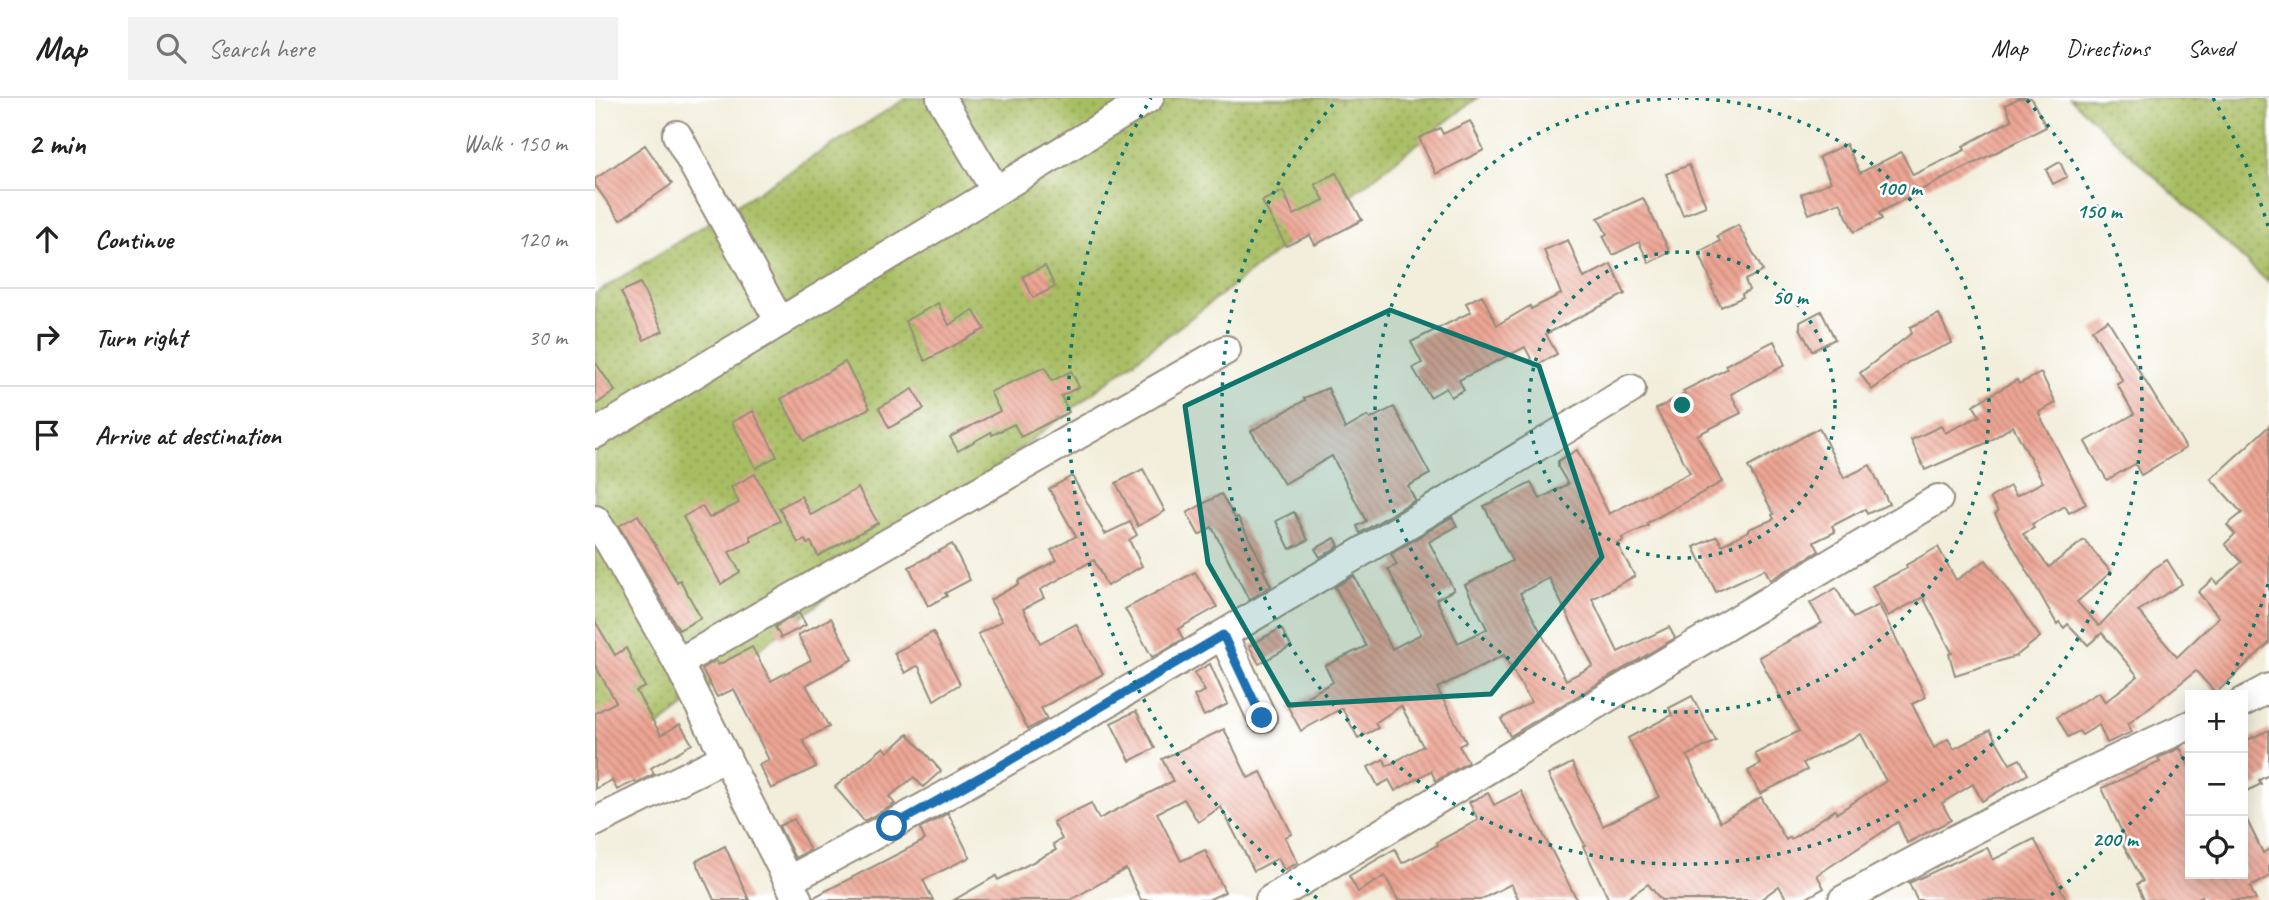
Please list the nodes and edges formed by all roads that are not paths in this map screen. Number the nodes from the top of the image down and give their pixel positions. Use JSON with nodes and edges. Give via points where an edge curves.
{"nodes":[{"id":1,"x":941,"y":98,"type":"edge"},
{"id":2,"x":1149,"y":98,"type":"edge"},
{"id":3,"x":677,"y":135,"type":"dead end"},
{"id":4,"x":996,"y":191,"type":"junction"},
{"id":5,"x":780,"y":322,"type":"junction"},
{"id":6,"x":1226,"y":350,"type":"dead end"},
{"id":7,"x":1631,"y":389,"type":"dead end"},
{"id":8,"x":595,"y":434,"type":"edge"},
{"id":9,"x":1938,"y":499,"type":"dead end"},
{"id":10,"x":600,"y":538,"type":"edge"},
{"id":11,"x":1223,"y":635,"type":"junction"},
{"id":12,"x":678,"y":663,"type":"junction"},
{"id":13,"x":2269,"y":688,"type":"edge"},
{"id":14,"x":2248,"y":699,"type":"edge"},
{"id":15,"x":1262,"y":718,"type":"dead end"},
{"id":16,"x":2185,"y":727,"type":"edge"},
{"id":17,"x":726,"y":758,"type":"junction"},
{"id":18,"x":595,"y":822,"type":"edge"},
{"id":19,"x":794,"y":890,"type":"edge"},
{"id":20,"x":1270,"y":900,"type":"edge"},
{"id":21,"x":1843,"y":900,"type":"edge"}],
"edges":[{"from":1,"to":4,"type":"street"},
{"from":2,"to":4,"type":"street"},
{"from":3,"to":5,"type":"street"},
{"from":4,"to":5,"type":"street"},
{"from":5,"to":8,"type":"street"},
{"from":6,"to":12,"type":"street"},
{"from":7,"to":11,"type":"street"},
{"from":9,"to":20,"type":"street"},
{"from":10,"to":12,"type":"street"},
{"from":11,"to":15,"type":"street"},
{"from":11,"to":19,"type":"street"},
{"from":12,"to":17,"type":"street"},
{"from":13,"to":14,"type":"street"},
{"from":16,"to":21,"type":"street","via":[[1931,850]]},
{"from":17,"to":18,"type":"street"},
{"from":17,"to":19,"type":"street"}]}
